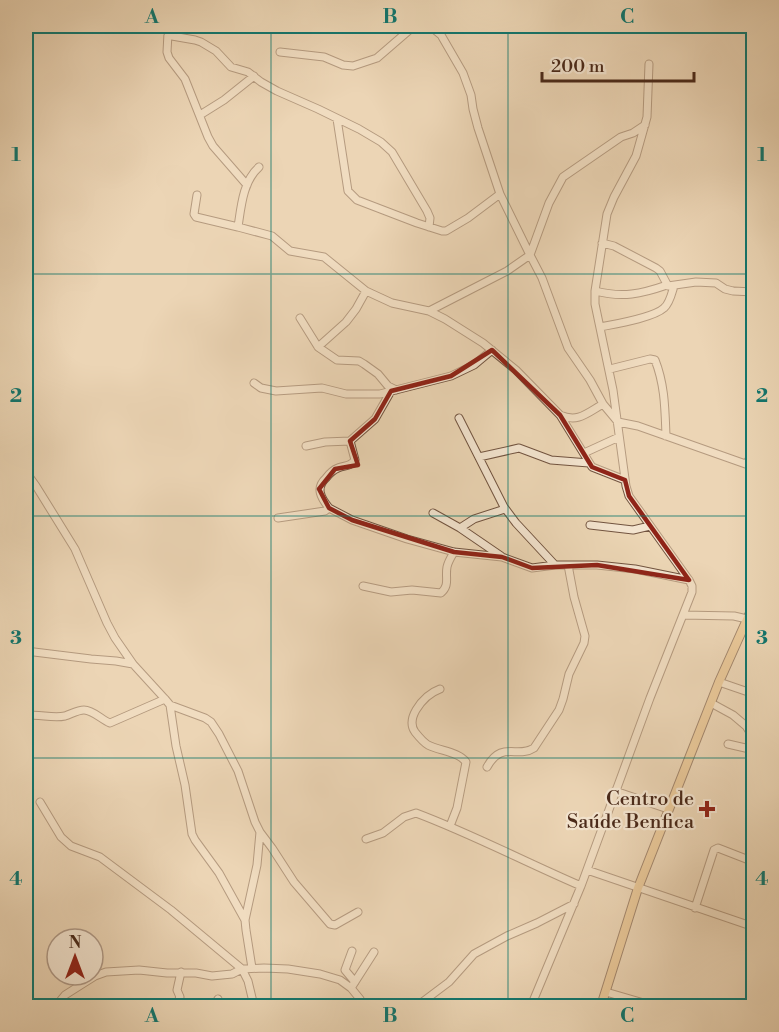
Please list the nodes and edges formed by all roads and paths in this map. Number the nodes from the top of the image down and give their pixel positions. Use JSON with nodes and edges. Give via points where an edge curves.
{"nodes":[{"id":1,"x":163,"y":26,"type":"edge"},
{"id":2,"x":414,"y":26,"type":"edge"},
{"id":3,"x":430,"y":26,"type":"edge"},
{"id":4,"x":168,"y":33,"type":"junction"},
{"id":5,"x":280,"y":52,"type":"dead end"},
{"id":6,"x":649,"y":64,"type":"dead end"},
{"id":7,"x":254,"y":76,"type":"junction"},
{"id":8,"x":200,"y":115,"type":"junction"},
{"id":9,"x":337,"y":118,"type":"junction"},
{"id":10,"x":645,"y":125,"type":"junction"},
{"id":11,"x":259,"y":167,"type":"dead end"},
{"id":12,"x":248,"y":185,"type":"junction"},
{"id":13,"x":500,"y":194,"type":"junction"},
{"id":14,"x":197,"y":195,"type":"dead end"},
{"id":15,"x":238,"y":227,"type":"junction"},
{"id":16,"x":429,"y":227,"type":"junction"},
{"id":17,"x":602,"y":243,"type":"junction"},
{"id":18,"x":530,"y":255,"type":"junction"},
{"id":19,"x":671,"y":285,"type":"junction"},
{"id":20,"x":366,"y":291,"type":"junction"},
{"id":21,"x":596,"y":291,"type":"junction"},
{"id":22,"x":753,"y":291,"type":"edge"},
{"id":23,"x":753,"y":299,"type":"edge"},
{"id":24,"x":429,"y":311,"type":"junction"},
{"id":25,"x":753,"y":313,"type":"edge"},
{"id":26,"x":300,"y":318,"type":"dead end"},
{"id":27,"x":600,"y":327,"type":"junction"},
{"id":28,"x":318,"y":347,"type":"junction"},
{"id":29,"x":492,"y":350,"type":"junction"},
{"id":30,"x":610,"y":369,"type":"junction"},
{"id":31,"x":254,"y":383,"type":"dead end"},
{"id":32,"x":393,"y":391,"type":"junction"},
{"id":33,"x":603,"y":404,"type":"junction"},
{"id":34,"x":560,"y":415,"type":"junction"},
{"id":35,"x":459,"y":418,"type":"dead end"},
{"id":36,"x":577,"y":418,"type":"junction"},
{"id":37,"x":618,"y":422,"type":"junction"},
{"id":38,"x":569,"y":429,"type":"junction"},
{"id":39,"x":619,"y":436,"type":"junction"},
{"id":40,"x":666,"y":436,"type":"junction"},
{"id":41,"x":350,"y":441,"type":"junction"},
{"id":42,"x":306,"y":446,"type":"dead end"},
{"id":43,"x":753,"y":452,"type":"edge"},
{"id":44,"x":584,"y":453,"type":"junction"},
{"id":45,"x":479,"y":457,"type":"junction"},
{"id":46,"x":589,"y":463,"type":"junction"},
{"id":47,"x":750,"y":465,"type":"edge"},
{"id":48,"x":26,"y":472,"type":"edge"},
{"id":49,"x":625,"y":480,"type":"junction"},
{"id":50,"x":329,"y":508,"type":"junction"},
{"id":51,"x":505,"y":509,"type":"junction"},
{"id":52,"x":432,"y":513,"type":"dead end"},
{"id":53,"x":278,"y":518,"type":"dead end"},
{"id":54,"x":590,"y":525,"type":"dead end"},
{"id":55,"x":650,"y":526,"type":"junction"},
{"id":56,"x":460,"y":528,"type":"junction"},
{"id":57,"x":454,"y":552,"type":"junction"},
{"id":58,"x":502,"y":557,"type":"junction"},
{"id":59,"x":568,"y":565,"type":"junction"},
{"id":60,"x":555,"y":566,"type":"junction"},
{"id":61,"x":689,"y":580,"type":"junction"},
{"id":62,"x":363,"y":586,"type":"dead end"},
{"id":63,"x":753,"y":604,"type":"edge"},
{"id":64,"x":683,"y":615,"type":"junction"},
{"id":65,"x":747,"y":619,"type":"junction"},
{"id":66,"x":26,"y":651,"type":"edge"},
{"id":67,"x":133,"y":664,"type":"junction"},
{"id":68,"x":719,"y":682,"type":"junction"},
{"id":69,"x":440,"y":689,"type":"dead end"},
{"id":70,"x":753,"y":694,"type":"edge"},
{"id":71,"x":167,"y":702,"type":"junction"},
{"id":72,"x":711,"y":703,"type":"junction"},
{"id":73,"x":26,"y":716,"type":"edge"},
{"id":74,"x":753,"y":739,"type":"edge"},
{"id":75,"x":728,"y":744,"type":"dead end"},
{"id":76,"x":753,"y":750,"type":"edge"},
{"id":77,"x":487,"y":767,"type":"dead end"},
{"id":78,"x":615,"y":791,"type":"junction"},
{"id":79,"x":40,"y":802,"type":"dead end"},
{"id":80,"x":668,"y":809,"type":"junction"},
{"id":81,"x":450,"y":826,"type":"junction"},
{"id":82,"x":260,"y":832,"type":"junction"},
{"id":83,"x":366,"y":839,"type":"dead end"},
{"id":84,"x":753,"y":860,"type":"edge"},
{"id":85,"x":587,"y":870,"type":"junction"},
{"id":86,"x":581,"y":886,"type":"junction"},
{"id":87,"x":638,"y":888,"type":"junction"},
{"id":88,"x":573,"y":904,"type":"junction"},
{"id":89,"x":695,"y":908,"type":"junction"},
{"id":90,"x":358,"y":912,"type":"dead end"},
{"id":91,"x":245,"y":920,"type":"junction"},
{"id":92,"x":753,"y":927,"type":"edge"},
{"id":93,"x":352,"y":951,"type":"dead end"},
{"id":94,"x":374,"y":952,"type":"dead end"},
{"id":95,"x":242,"y":969,"type":"junction"},
{"id":96,"x":252,"y":969,"type":"junction"},
{"id":97,"x":181,"y":972,"type":"junction"},
{"id":98,"x":353,"y":985,"type":"junction"},
{"id":99,"x":606,"y":992,"type":"junction"},
{"id":100,"x":753,"y":995,"type":"edge"},
{"id":101,"x":218,"y":999,"type":"dead end"},
{"id":102,"x":56,"y":1006,"type":"edge"},
{"id":103,"x":176,"y":1006,"type":"edge"},
{"id":104,"x":214,"y":1006,"type":"edge"},
{"id":105,"x":254,"y":1006,"type":"edge"},
{"id":106,"x":363,"y":1006,"type":"edge"},
{"id":107,"x":417,"y":1006,"type":"edge"},
{"id":108,"x":533,"y":1006,"type":"edge"},
{"id":109,"x":601,"y":1006,"type":"edge"},
{"id":110,"x":654,"y":1006,"type":"edge"},
{"id":111,"x":752,"y":1006,"type":"edge"}],
"edges":[{"from":1,"to":4,"type":"street"},
{"from":2,"to":5,"type":"street","via":[[377,58],[353,66],[324,57]]},
{"from":3,"to":13,"type":"street","via":[[441,35],[463,73]]},
{"from":4,"to":7,"type":"street","via":[[201,42],[231,67]]},
{"from":4,"to":8,"type":"street","via":[[169,58],[184,76]]},
{"from":6,"to":10,"type":"street"},
{"from":7,"to":8,"type":"street"},
{"from":7,"to":9,"type":"street"},
{"from":8,"to":12,"type":"street","via":[[213,146]]},
{"from":9,"to":16,"type":"street","via":[[392,152],[427,211]]},
{"from":9,"to":16,"type":"street","via":[[350,195]]},
{"from":10,"to":17,"type":"street","via":[[636,156],[607,213]]},
{"from":10,"to":18,"type":"street","via":[[563,177]]},
{"from":11,"to":12,"type":"street"},
{"from":12,"to":15,"type":"street"},
{"from":13,"to":16,"type":"street","via":[[446,231]]},
{"from":13,"to":18,"type":"street"},
{"from":14,"to":15,"type":"street","via":[[196,217]]},
{"from":15,"to":20,"type":"street","via":[[272,236],[290,251],[324,257]]},
{"from":17,"to":19,"type":"street","via":[[656,268]]},
{"from":17,"to":21,"type":"street"},
{"from":18,"to":24,"type":"street"},
{"from":18,"to":33,"type":"street","via":[[568,348]]},
{"from":19,"to":21,"type":"street","via":[[615,295]]},
{"from":19,"to":22,"type":"street","via":[[716,283],[733,291]]},
{"from":19,"to":27,"type":"street","via":[[664,308]]},
{"from":20,"to":24,"type":"street","via":[[392,303]]},
{"from":20,"to":28,"type":"street","via":[[346,322]]},
{"from":21,"to":27,"type":"street"},
{"from":23,"to":25,"type":"street"},
{"from":24,"to":29,"type":"street"},
{"from":26,"to":28,"type":"street"},
{"from":27,"to":30,"type":"street"},
{"from":28,"to":32,"type":"street","via":[[337,360],[364,364]]},
{"from":29,"to":32,"type":"street","via":[[452,376]]},
{"from":29,"to":34,"type":"street"},
{"from":30,"to":37,"type":"street"},
{"from":30,"to":40,"type":"street","via":[[655,360],[664,391]]},
{"from":31,"to":32,"type":"street","via":[[276,391],[322,388],[370,395]]},
{"from":32,"to":41,"type":"street","via":[[375,419]]},
{"from":33,"to":36,"type":"street"},
{"from":33,"to":37,"type":"street"},
{"from":34,"to":36,"type":"street"},
{"from":34,"to":38,"type":"street"},
{"from":35,"to":45,"type":"street"},
{"from":36,"to":38,"type":"street"},
{"from":37,"to":39,"type":"street"},
{"from":37,"to":40,"type":"street"},
{"from":38,"to":44,"type":"street"},
{"from":39,"to":44,"type":"street"},
{"from":39,"to":49,"type":"street"},
{"from":40,"to":47,"type":"street"},
{"from":41,"to":42,"type":"street"},
{"from":41,"to":50,"type":"street","via":[[354,463],[335,469],[321,482],[321,499]]},
{"from":43,"to":47,"type":"street"},
{"from":44,"to":46,"type":"street"},
{"from":45,"to":46,"type":"street","via":[[519,448],[551,460]]},
{"from":45,"to":51,"type":"street"},
{"from":46,"to":49,"type":"street"},
{"from":48,"to":67,"type":"street","via":[[75,549],[107,623]]},
{"from":49,"to":55,"type":"street","via":[[629,496]]},
{"from":50,"to":53,"type":"street"},
{"from":50,"to":57,"type":"street","via":[[352,520]]},
{"from":51,"to":56,"type":"street"},
{"from":51,"to":60,"type":"street"},
{"from":52,"to":56,"type":"street"},
{"from":54,"to":55,"type":"street","via":[[633,530]]},
{"from":55,"to":61,"type":"street"},
{"from":56,"to":58,"type":"street"},
{"from":57,"to":58,"type":"street"},
{"from":57,"to":62,"type":"street","via":[[447,567],[446,589],[441,593],[391,592]]},
{"from":58,"to":60,"type":"street","via":[[532,568]]},
{"from":59,"to":60,"type":"street"},
{"from":59,"to":61,"type":"street","via":[[635,569]]},
{"from":59,"to":77,"type":"street","via":[[585,636],[559,710],[534,748],[496,755]]},
{"from":61,"to":64,"type":"street","via":[[692,592]]},
{"from":63,"to":65,"type":"main road"},
{"from":64,"to":65,"type":"street"},
{"from":64,"to":78,"type":"street"},
{"from":65,"to":68,"type":"main road"},
{"from":66,"to":67,"type":"street"},
{"from":67,"to":71,"type":"street"},
{"from":68,"to":70,"type":"street"},
{"from":68,"to":72,"type":"main road"},
{"from":69,"to":81,"type":"street","via":[[420,705],[412,725],[427,744],[466,762]]},
{"from":71,"to":73,"type":"street","via":[[110,723],[83,710],[66,716]]},
{"from":71,"to":82,"type":"street","via":[[211,722],[238,771]]},
{"from":71,"to":91,"type":"street","via":[[192,834]]},
{"from":72,"to":74,"type":"street","via":[[746,726]]},
{"from":72,"to":80,"type":"main road"},
{"from":75,"to":76,"type":"street"},
{"from":78,"to":80,"type":"street"},
{"from":78,"to":85,"type":"street"},
{"from":79,"to":95,"type":"street","via":[[60,837],[108,863]]},
{"from":80,"to":87,"type":"main road"},
{"from":81,"to":83,"type":"street","via":[[416,813]]},
{"from":81,"to":86,"type":"street"},
{"from":82,"to":90,"type":"street","via":[[294,882],[330,924]]},
{"from":82,"to":91,"type":"street"},
{"from":84,"to":89,"type":"street","via":[[716,848]]},
{"from":85,"to":86,"type":"street"},
{"from":85,"to":87,"type":"street"},
{"from":86,"to":88,"type":"street"},
{"from":87,"to":89,"type":"street"},
{"from":87,"to":99,"type":"main road"},
{"from":88,"to":107,"type":"street","via":[[474,954],[449,982]]},
{"from":88,"to":108,"type":"street"},
{"from":89,"to":92,"type":"street"},
{"from":91,"to":96,"type":"street"},
{"from":93,"to":98,"type":"street","via":[[345,970]]},
{"from":94,"to":98,"type":"street"},
{"from":95,"to":96,"type":"street"},
{"from":95,"to":97,"type":"street","via":[[222,976]]},
{"from":95,"to":105,"type":"street"},
{"from":96,"to":98,"type":"street","via":[[320,974]]},
{"from":97,"to":102,"type":"street","via":[[106,972],[65,995]]},
{"from":97,"to":103,"type":"street"},
{"from":98,"to":106,"type":"street"},
{"from":99,"to":109,"type":"main road"},
{"from":99,"to":110,"type":"street"},
{"from":100,"to":111,"type":"street"},
{"from":101,"to":104,"type":"street"}]}
